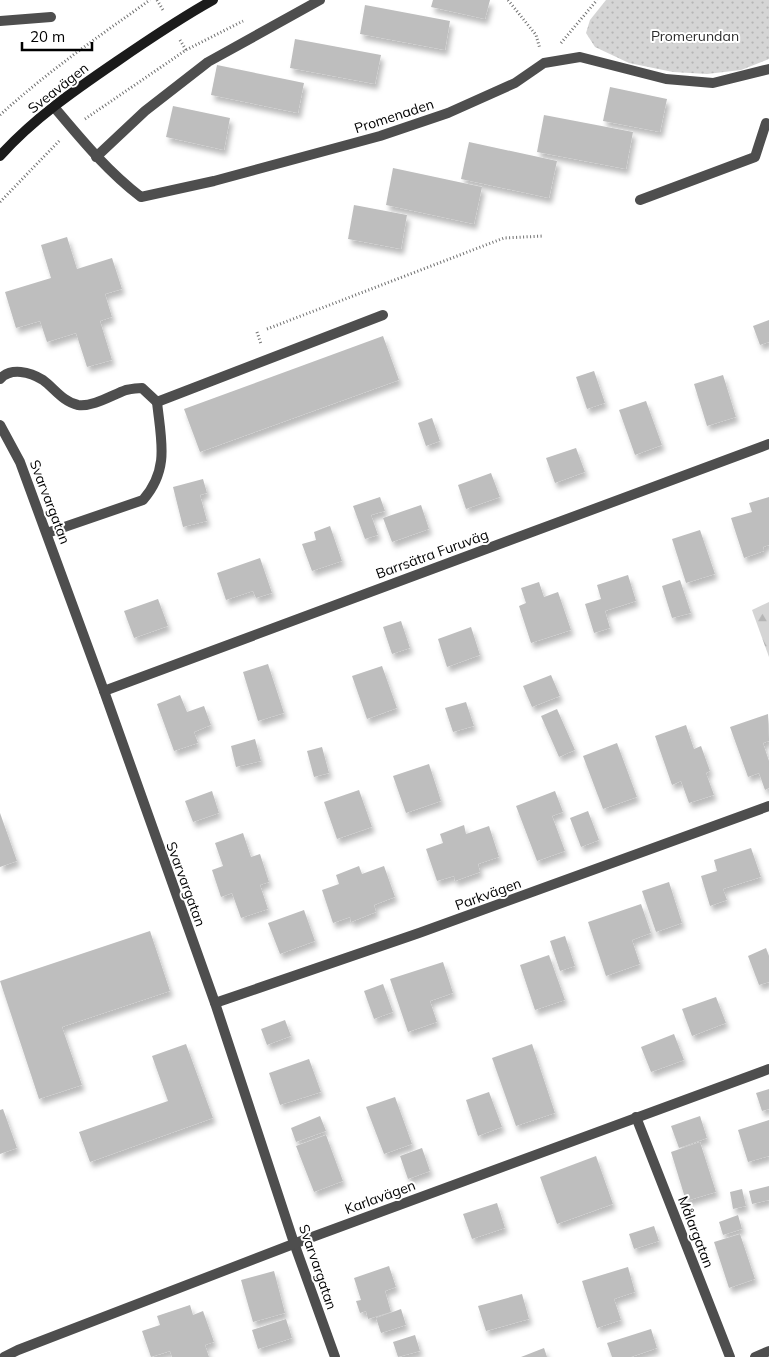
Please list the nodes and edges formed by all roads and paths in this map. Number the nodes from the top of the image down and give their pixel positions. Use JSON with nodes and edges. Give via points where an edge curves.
{"nodes":[{"id":1,"x":150,"y":0,"type":"edge"},
{"id":2,"x":213,"y":0,"type":"edge"},
{"id":3,"x":320,"y":0,"type":"edge"},
{"id":4,"x":508,"y":0,"type":"edge"},
{"id":5,"x":597,"y":0,"type":"edge"},
{"id":6,"x":51,"y":17,"type":"dead end"},
{"id":7,"x":248,"y":18,"type":"dead end"},
{"id":8,"x":0,"y":20,"type":"edge"},
{"id":9,"x":186,"y":50,"type":"dead end"},
{"id":10,"x":544,"y":63,"type":"junction"},
{"id":11,"x":769,"y":69,"type":"edge"},
{"id":12,"x":54,"y":107,"type":"junction"},
{"id":13,"x":0,"y":115,"type":"edge"},
{"id":14,"x":766,"y":123,"type":"dead end"},
{"id":15,"x":0,"y":156,"type":"edge"},
{"id":16,"x":96,"y":157,"type":"junction"},
{"id":17,"x":640,"y":200,"type":"dead end"},
{"id":18,"x":544,"y":236,"type":"dead end"},
{"id":19,"x":383,"y":315,"type":"dead end"},
{"id":20,"x":268,"y":329,"type":"dead end"},
{"id":21,"x":0,"y":379,"type":"edge"},
{"id":22,"x":157,"y":402,"type":"junction"},
{"id":23,"x":0,"y":425,"type":"edge"},
{"id":24,"x":769,"y":444,"type":"edge"},
{"id":25,"x":47,"y":534,"type":"junction"},
{"id":26,"x":104,"y":690,"type":"junction"},
{"id":27,"x":769,"y":806,"type":"edge"},
{"id":28,"x":215,"y":1003,"type":"junction"},
{"id":29,"x":769,"y":1069,"type":"edge"},
{"id":30,"x":636,"y":1117,"type":"junction"},
{"id":31,"x":294,"y":1243,"type":"junction"},
{"id":32,"x":769,"y":1351,"type":"edge"},
{"id":33,"x":4,"y":1357,"type":"edge"},
{"id":34,"x":334,"y":1357,"type":"edge"},
{"id":35,"x":730,"y":1357,"type":"edge"},
{"id":36,"x":755,"y":1357,"type":"edge"}],
"edges":[{"from":1,"to":13,"type":"path","via":[[24,92]]},
{"from":2,"to":12,"type":"main road","name":"Sveavägen","via":[[171,24]]},
{"from":3,"to":16,"type":"street","via":[[208,62],[145,111]]},
{"from":4,"to":10,"type":"path","via":[[536,35]]},
{"from":5,"to":10,"type":"path"},
{"from":6,"to":8,"type":"street"},
{"from":7,"to":9,"type":"path"},
{"from":10,"to":11,"type":"street","name":"Promenaden","via":[[580,57],[666,80],[712,83]]},
{"from":10,"to":16,"type":"street","name":"Promenaden","via":[[515,83],[448,113],[380,136],[214,181],[140,197]]},
{"from":12,"to":15,"type":"main road","name":"Sveavägen"},
{"from":12,"to":16,"type":"street","name":"Promenaden"},
{"from":14,"to":17,"type":"street","via":[[755,157]]},
{"from":18,"to":20,"type":"path","via":[[504,238]]},
{"from":19,"to":22,"type":"street"},
{"from":21,"to":22,"type":"street","via":[[12,371],[26,372],[78,405],[142,388]]},
{"from":22,"to":25,"type":"street","via":[[163,460],[153,489],[143,500]]},
{"from":23,"to":25,"type":"street","name":"Svarvargatan","via":[[20,462]]},
{"from":24,"to":26,"type":"street","name":"Barrsätra Furuväg"},
{"from":25,"to":26,"type":"street","name":"Svarvargatan"},
{"from":26,"to":28,"type":"street","name":"Svarvargatan"},
{"from":27,"to":28,"type":"street","name":"Parkvägen"},
{"from":28,"to":31,"type":"street","name":"Svarvargatan"},
{"from":29,"to":30,"type":"street","name":"Karlavägen"},
{"from":30,"to":31,"type":"street","name":"Karlavägen"},
{"from":30,"to":35,"type":"street","name":"Målargatan"},
{"from":31,"to":33,"type":"street","name":"Karlavägen"},
{"from":31,"to":34,"type":"street","name":"Svarvargatan"},
{"from":32,"to":36,"type":"street"}]}
